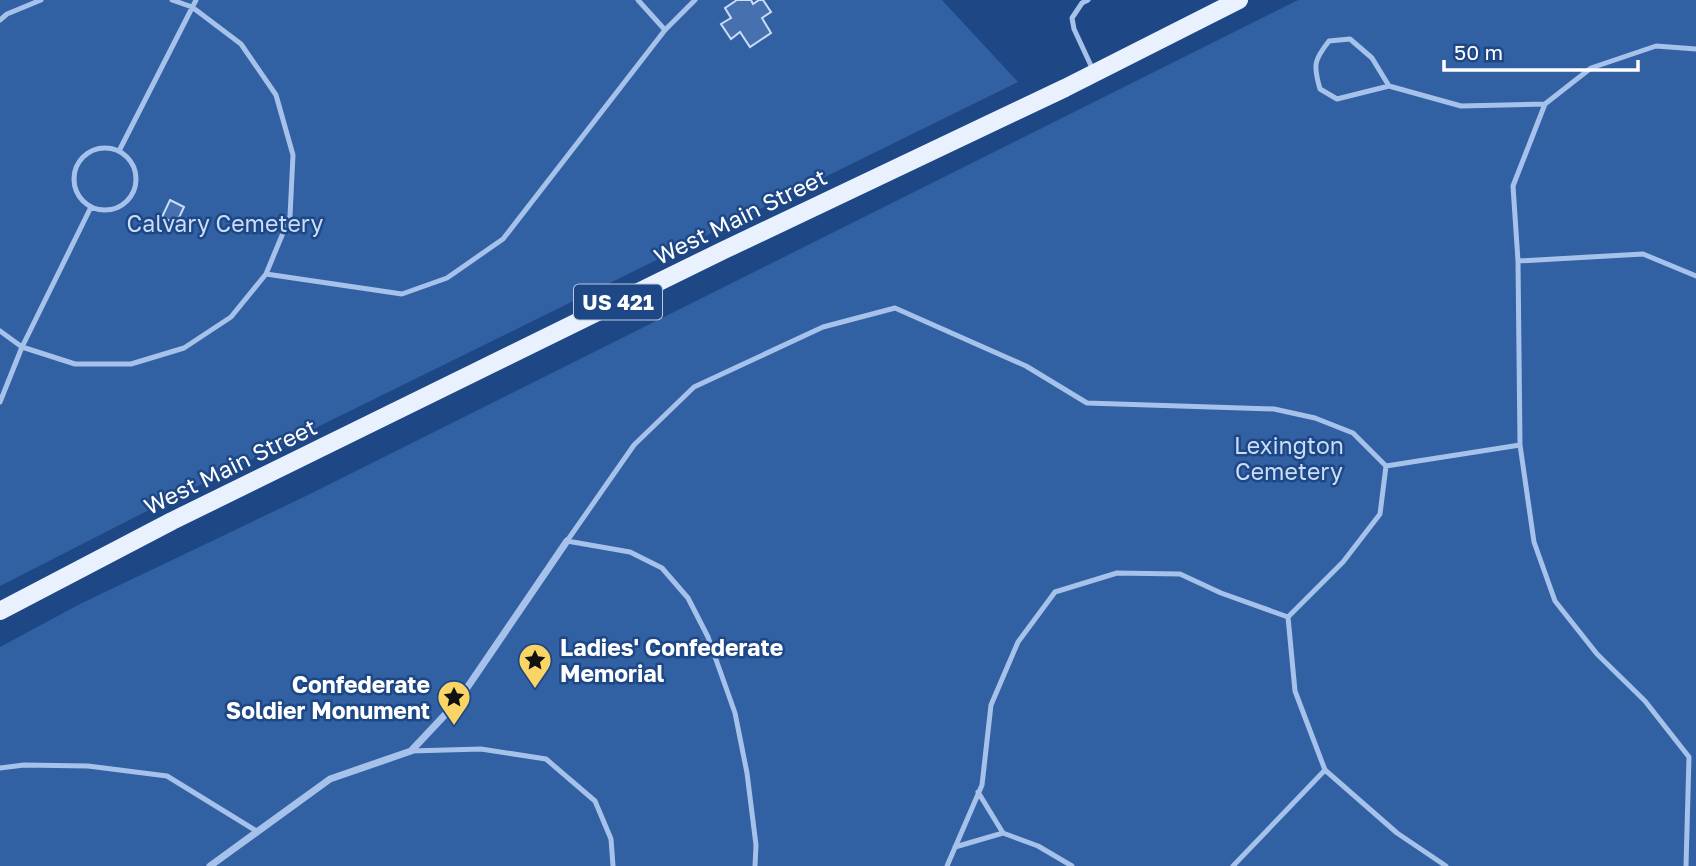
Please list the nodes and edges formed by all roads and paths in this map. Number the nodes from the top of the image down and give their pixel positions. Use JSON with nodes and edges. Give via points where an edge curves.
{"nodes":[{"id":1,"x":41,"y":0,"type":"edge"},
{"id":2,"x":172,"y":0,"type":"edge"},
{"id":3,"x":196,"y":0,"type":"edge"},
{"id":4,"x":638,"y":0,"type":"edge"},
{"id":5,"x":695,"y":0,"type":"edge"},
{"id":6,"x":1088,"y":0,"type":"edge"},
{"id":7,"x":1239,"y":0,"type":"edge"},
{"id":8,"x":192,"y":7,"type":"junction"},
{"id":9,"x":0,"y":20,"type":"edge"},
{"id":10,"x":665,"y":30,"type":"junction"},
{"id":11,"x":1696,"y":49,"type":"edge"},
{"id":12,"x":1095,"y":73,"type":"junction"},
{"id":13,"x":1390,"y":86,"type":"junction"},
{"id":14,"x":1545,"y":104,"type":"junction"},
{"id":15,"x":119,"y":151,"type":"junction"},
{"id":16,"x":91,"y":207,"type":"junction"},
{"id":17,"x":1518,"y":261,"type":"junction"},
{"id":18,"x":266,"y":274,"type":"junction"},
{"id":19,"x":1696,"y":276,"type":"edge"},
{"id":20,"x":0,"y":331,"type":"edge"},
{"id":21,"x":22,"y":347,"type":"junction"},
{"id":22,"x":0,"y":401,"type":"edge"},
{"id":23,"x":1520,"y":445,"type":"junction"},
{"id":24,"x":1386,"y":466,"type":"junction"},
{"id":25,"x":567,"y":541,"type":"junction"},
{"id":26,"x":0,"y":611,"type":"edge"},
{"id":27,"x":1288,"y":617,"type":"junction"},
{"id":28,"x":411,"y":751,"type":"junction"},
{"id":29,"x":0,"y":768,"type":"edge"},
{"id":30,"x":1325,"y":770,"type":"junction"},
{"id":31,"x":978,"y":792,"type":"junction"},
{"id":32,"x":258,"y":832,"type":"junction"},
{"id":33,"x":1003,"y":834,"type":"junction"},
{"id":34,"x":955,"y":847,"type":"junction"},
{"id":35,"x":210,"y":866,"type":"edge"},
{"id":36,"x":613,"y":866,"type":"edge"},
{"id":37,"x":755,"y":866,"type":"edge"},
{"id":38,"x":947,"y":866,"type":"edge"},
{"id":39,"x":1072,"y":866,"type":"edge"},
{"id":40,"x":1233,"y":866,"type":"edge"},
{"id":41,"x":1446,"y":866,"type":"edge"},
{"id":42,"x":1685,"y":866,"type":"edge"}],
"edges":[{"from":1,"to":9,"type":"lane"},
{"from":2,"to":8,"type":"lane"},
{"from":3,"to":8,"type":"lane"},
{"from":4,"to":10,"type":"lane"},
{"from":5,"to":10,"type":"lane"},
{"from":6,"to":12,"type":"lane","via":[[1072,18]]},
{"from":7,"to":12,"type":"main road","name":"West Main Street","number":"US 421"},
{"from":8,"to":15,"type":"lane"},
{"from":8,"to":18,"type":"lane","via":[[241,44],[276,95],[293,155],[290,216]]},
{"from":10,"to":18,"type":"lane","via":[[503,239],[447,278],[402,294]]},
{"from":11,"to":14,"type":"lane","via":[[1656,46],[1591,68]]},
{"from":12,"to":26,"type":"main road","name":"West Main Street","number":"US 421","via":[[172,521]]},
{"from":13,"to":13,"type":"lane","via":[[1372,58],[1350,39],[1329,41],[1317,56],[1320,89],[1337,99]]},
{"from":13,"to":14,"type":"lane","via":[[1461,106]]},
{"from":14,"to":17,"type":"lane","via":[[1513,186]]},
{"from":15,"to":16,"type":"lane","via":[[133,166],[136,177],[130,197],[112,209]]},
{"from":15,"to":16,"type":"lane","via":[[99,148],[76,165],[77,193]]},
{"from":16,"to":21,"type":"lane"},
{"from":17,"to":19,"type":"lane","via":[[1643,254]]},
{"from":17,"to":23,"type":"lane"},
{"from":18,"to":21,"type":"lane","via":[[231,317],[184,348],[131,364],[75,364]]},
{"from":20,"to":21,"type":"lane"},
{"from":21,"to":22,"type":"lane"},
{"from":23,"to":24,"type":"lane"},
{"from":23,"to":42,"type":"lane","via":[[1534,542],[1555,601],[1689,757]]},
{"from":24,"to":25,"type":"lane","via":[[1353,433],[1274,409],[1087,403],[1026,366],[895,308],[823,327],[694,387],[634,444]]},
{"from":24,"to":27,"type":"lane","via":[[1380,514],[1343,562]]},
{"from":25,"to":28,"type":"street","via":[[458,701]]},
{"from":25,"to":37,"type":"lane","via":[[630,552],[663,568],[688,598],[708,637],[735,713],[747,773]]},
{"from":27,"to":30,"type":"lane","via":[[1295,691]]},
{"from":27,"to":31,"type":"lane","via":[[1180,574],[1117,573],[1055,592],[1018,642],[991,705]]},
{"from":28,"to":32,"type":"street","via":[[330,779]]},
{"from":28,"to":36,"type":"lane","via":[[481,749],[546,759],[595,801],[611,839]]},
{"from":29,"to":32,"type":"lane","via":[[88,766],[167,776]]},
{"from":30,"to":40,"type":"lane"},
{"from":30,"to":41,"type":"lane","via":[[1397,832]]},
{"from":31,"to":33,"type":"lane"},
{"from":31,"to":34,"type":"lane"},
{"from":32,"to":35,"type":"street"},
{"from":33,"to":34,"type":"lane"},
{"from":33,"to":39,"type":"lane","via":[[1038,846]]},
{"from":34,"to":38,"type":"lane"}]}
